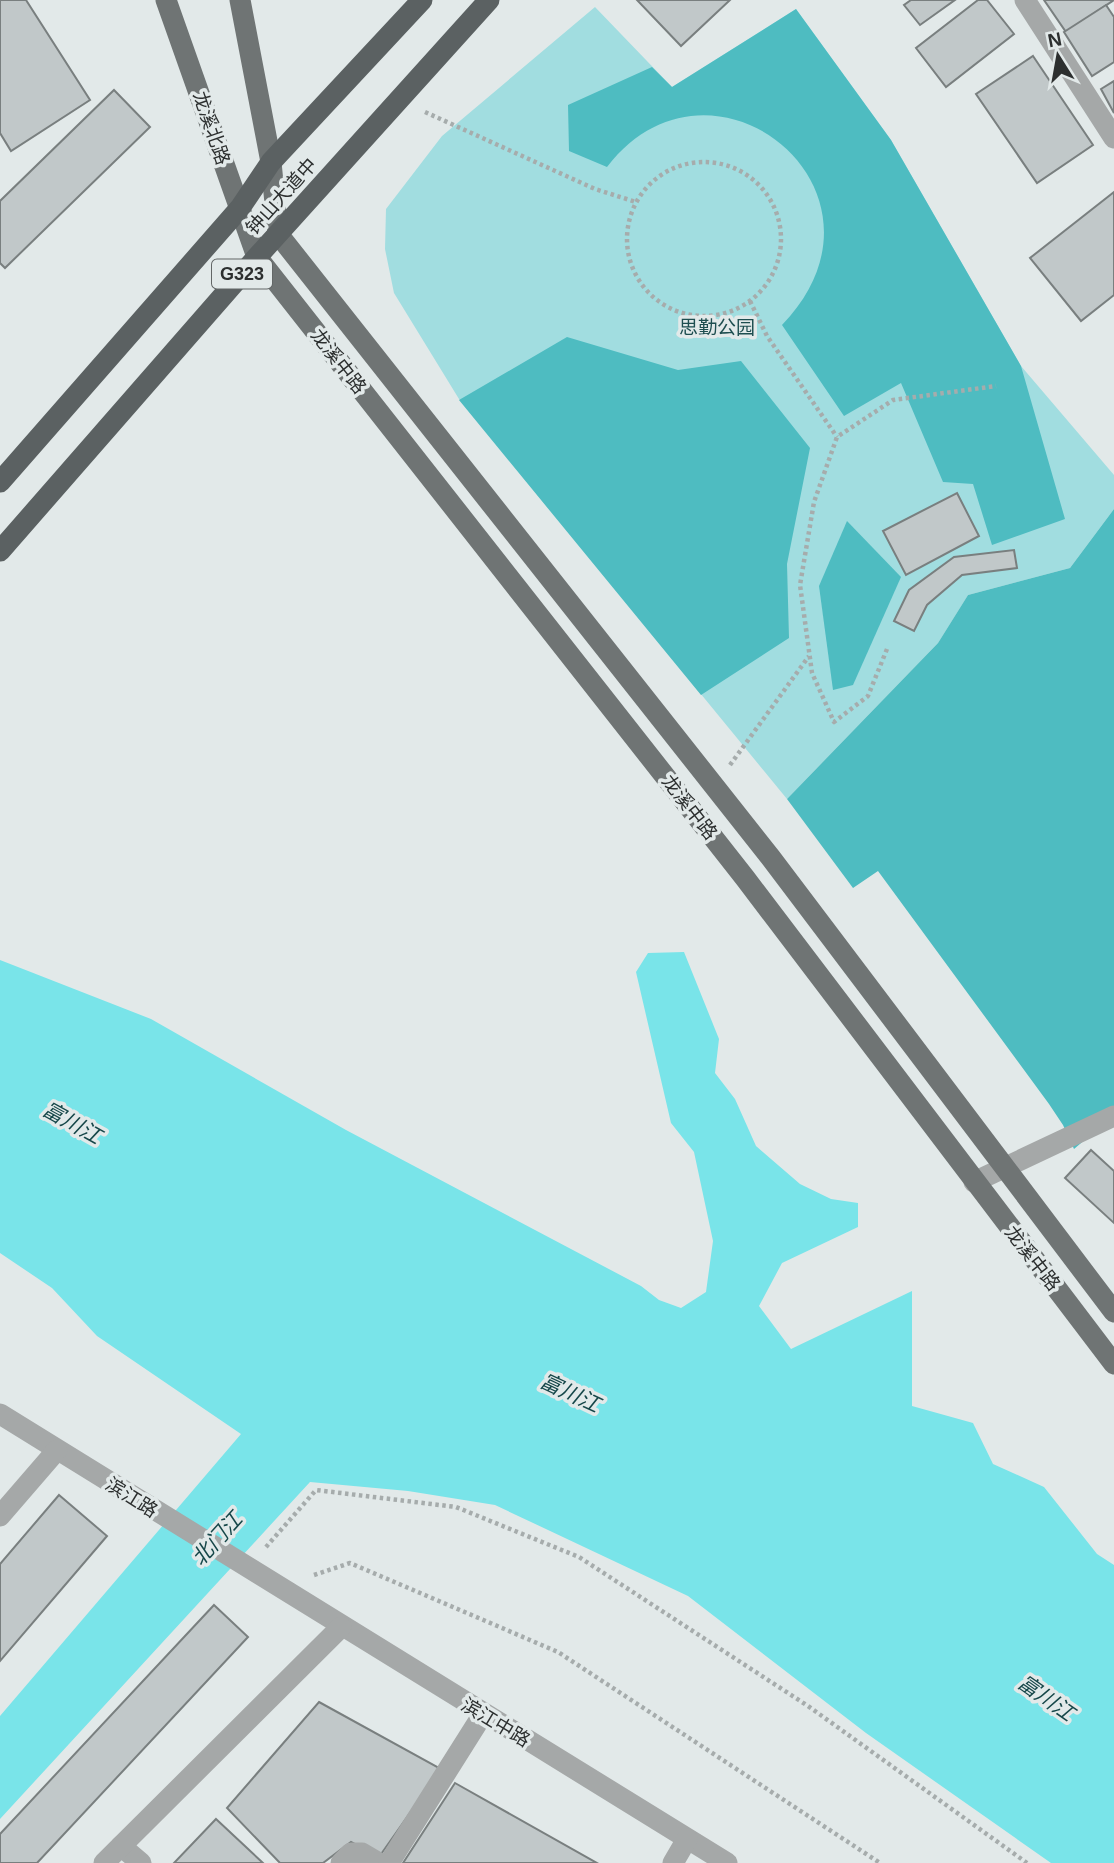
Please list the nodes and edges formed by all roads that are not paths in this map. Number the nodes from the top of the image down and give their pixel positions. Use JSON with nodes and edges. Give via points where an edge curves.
{"nodes":[{"id":1,"x":166,"y":0,"type":"edge"},
{"id":2,"x":240,"y":0,"type":"edge"},
{"id":3,"x":422,"y":0,"type":"edge"},
{"id":4,"x":489,"y":0,"type":"edge"},
{"id":5,"x":1025,"y":0,"type":"edge"},
{"id":6,"x":1114,"y":138,"type":"edge"},
{"id":7,"x":271,"y":162,"type":"junction"},
{"id":8,"x":240,"y":208,"type":"junction"},
{"id":9,"x":278,"y":234,"type":"junction"},
{"id":10,"x":257,"y":257,"type":"junction"},
{"id":11,"x":0,"y":482,"type":"edge"},
{"id":12,"x":0,"y":551,"type":"edge"},
{"id":13,"x":1114,"y":1116,"type":"edge"},
{"id":14,"x":1005,"y":1169,"type":"junction"},
{"id":15,"x":974,"y":1182,"type":"junction"},
{"id":16,"x":1114,"y":1312,"type":"edge"},
{"id":17,"x":1114,"y":1364,"type":"edge"},
{"id":18,"x":0,"y":1414,"type":"edge"},
{"id":19,"x":57,"y":1450,"type":"junction"},
{"id":20,"x":0,"y":1516,"type":"edge"},
{"id":21,"x":263,"y":1579,"type":"joint"},
{"id":22,"x":341,"y":1627,"type":"junction"},
{"id":23,"x":483,"y":1714,"type":"junction"},
{"id":24,"x":687,"y":1839,"type":"junction"},
{"id":25,"x":121,"y":1846,"type":"junction"},
{"id":26,"x":104,"y":1863,"type":"edge"},
{"id":27,"x":141,"y":1863,"type":"edge"},
{"id":28,"x":341,"y":1863,"type":"edge"},
{"id":29,"x":379,"y":1863,"type":"edge"},
{"id":30,"x":389,"y":1863,"type":"edge"},
{"id":31,"x":673,"y":1863,"type":"edge"},
{"id":32,"x":727,"y":1863,"type":"edge"}],
"edges":[{"from":1,"to":8,"type":"main road","name":"龙溪北路"},
{"from":2,"to":7,"type":"main road"},
{"from":3,"to":7,"type":"highway","name":"钟山大道中","number":"G323"},
{"from":4,"to":9,"type":"highway","name":"钟山大道中","number":"G323"},
{"from":5,"to":6,"type":"street"},
{"from":7,"to":8,"type":"highway","name":"钟山大道中","number":"G323"},
{"from":7,"to":9,"type":"main road"},
{"from":8,"to":10,"type":"main road","name":"龙溪北路"},
{"from":8,"to":11,"type":"highway","name":"钟山大道中","number":"G323"},
{"from":9,"to":10,"type":"highway","name":"钟山大道中","number":"G323"},
{"from":9,"to":14,"type":"main road","name":"龙溪中路","via":[[715,787]]},
{"from":10,"to":12,"type":"highway","name":"钟山大道中","number":"G323"},
{"from":10,"to":15,"type":"main road","name":"龙溪中路","via":[[745,878]]},
{"from":13,"to":14,"type":"street"},
{"from":14,"to":15,"type":"street"},
{"from":14,"to":16,"type":"main road","name":"龙溪中路"},
{"from":15,"to":17,"type":"main road","name":"龙溪中路"},
{"from":18,"to":19,"type":"street","name":"滨江路"},
{"from":19,"to":20,"type":"street"},
{"from":19,"to":21,"type":"street","name":"滨江路"},
{"from":21,"to":22,"type":"street","name":"滨江中路"},
{"from":22,"to":23,"type":"street","name":"滨江中路"},
{"from":22,"to":25,"type":"street"},
{"from":23,"to":24,"type":"street","name":"滨江中路"},
{"from":23,"to":30,"type":"street"},
{"from":24,"to":31,"type":"street"},
{"from":24,"to":32,"type":"street","name":"滨江中路"},
{"from":25,"to":26,"type":"street"},
{"from":25,"to":27,"type":"street"},
{"from":28,"to":29,"type":"street","via":[[351,1853],[362,1853]]}]}
